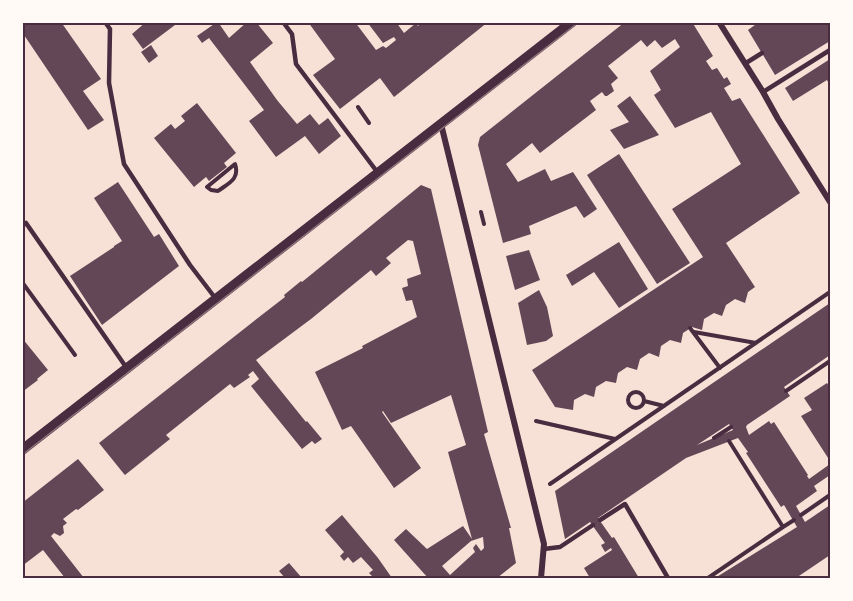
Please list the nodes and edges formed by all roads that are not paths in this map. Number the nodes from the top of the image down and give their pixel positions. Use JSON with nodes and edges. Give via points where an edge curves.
{"nodes":[{"id":1,"x":105,"y":22,"type":"edge"},
{"id":2,"x":283,"y":22,"type":"edge"},
{"id":3,"x":719,"y":22,"type":"edge"},
{"id":4,"x":570,"y":23,"type":"edge"},
{"id":5,"x":831,"y":50,"type":"edge"},
{"id":6,"x":762,"y":53,"type":"dead end"},
{"id":7,"x":746,"y":63,"type":"junction"},
{"id":8,"x":763,"y":92,"type":"junction"},
{"id":9,"x":441,"y":124,"type":"junction"},
{"id":10,"x":378,"y":173,"type":"junction"},
{"id":11,"x":831,"y":202,"type":"edge"},
{"id":12,"x":22,"y":226,"type":"edge"},
{"id":13,"x":216,"y":299,"type":"junction"},
{"id":14,"x":126,"y":369,"type":"junction"},
{"id":15,"x":22,"y":450,"type":"edge"},
{"id":16,"x":600,"y":520,"type":"dead end"},
{"id":17,"x":593,"y":525,"type":"dead end"},
{"id":18,"x":544,"y":549,"type":"junction"},
{"id":19,"x":541,"y":579,"type":"edge"},
{"id":20,"x":668,"y":579,"type":"edge"}],
"edges":[{"from":1,"to":13,"type":"lane","via":[[110,29],[109,83],[124,164]]},
{"from":2,"to":10,"type":"lane","via":[[292,34],[296,63]]},
{"from":3,"to":7,"type":"street"},
{"from":4,"to":9,"type":"street"},
{"from":5,"to":8,"type":"lane"},
{"from":6,"to":7,"type":"lane"},
{"from":7,"to":8,"type":"street"},
{"from":8,"to":11,"type":"street"},
{"from":9,"to":10,"type":"street"},
{"from":9,"to":18,"type":"street"},
{"from":10,"to":13,"type":"street"},
{"from":12,"to":14,"type":"lane","via":[[26,223]]},
{"from":13,"to":14,"type":"street"},
{"from":14,"to":15,"type":"street"},
{"from":16,"to":20,"type":"lane","via":[[625,504]]},
{"from":17,"to":18,"type":"lane","via":[[560,547]]},
{"from":18,"to":19,"type":"street"}]}
